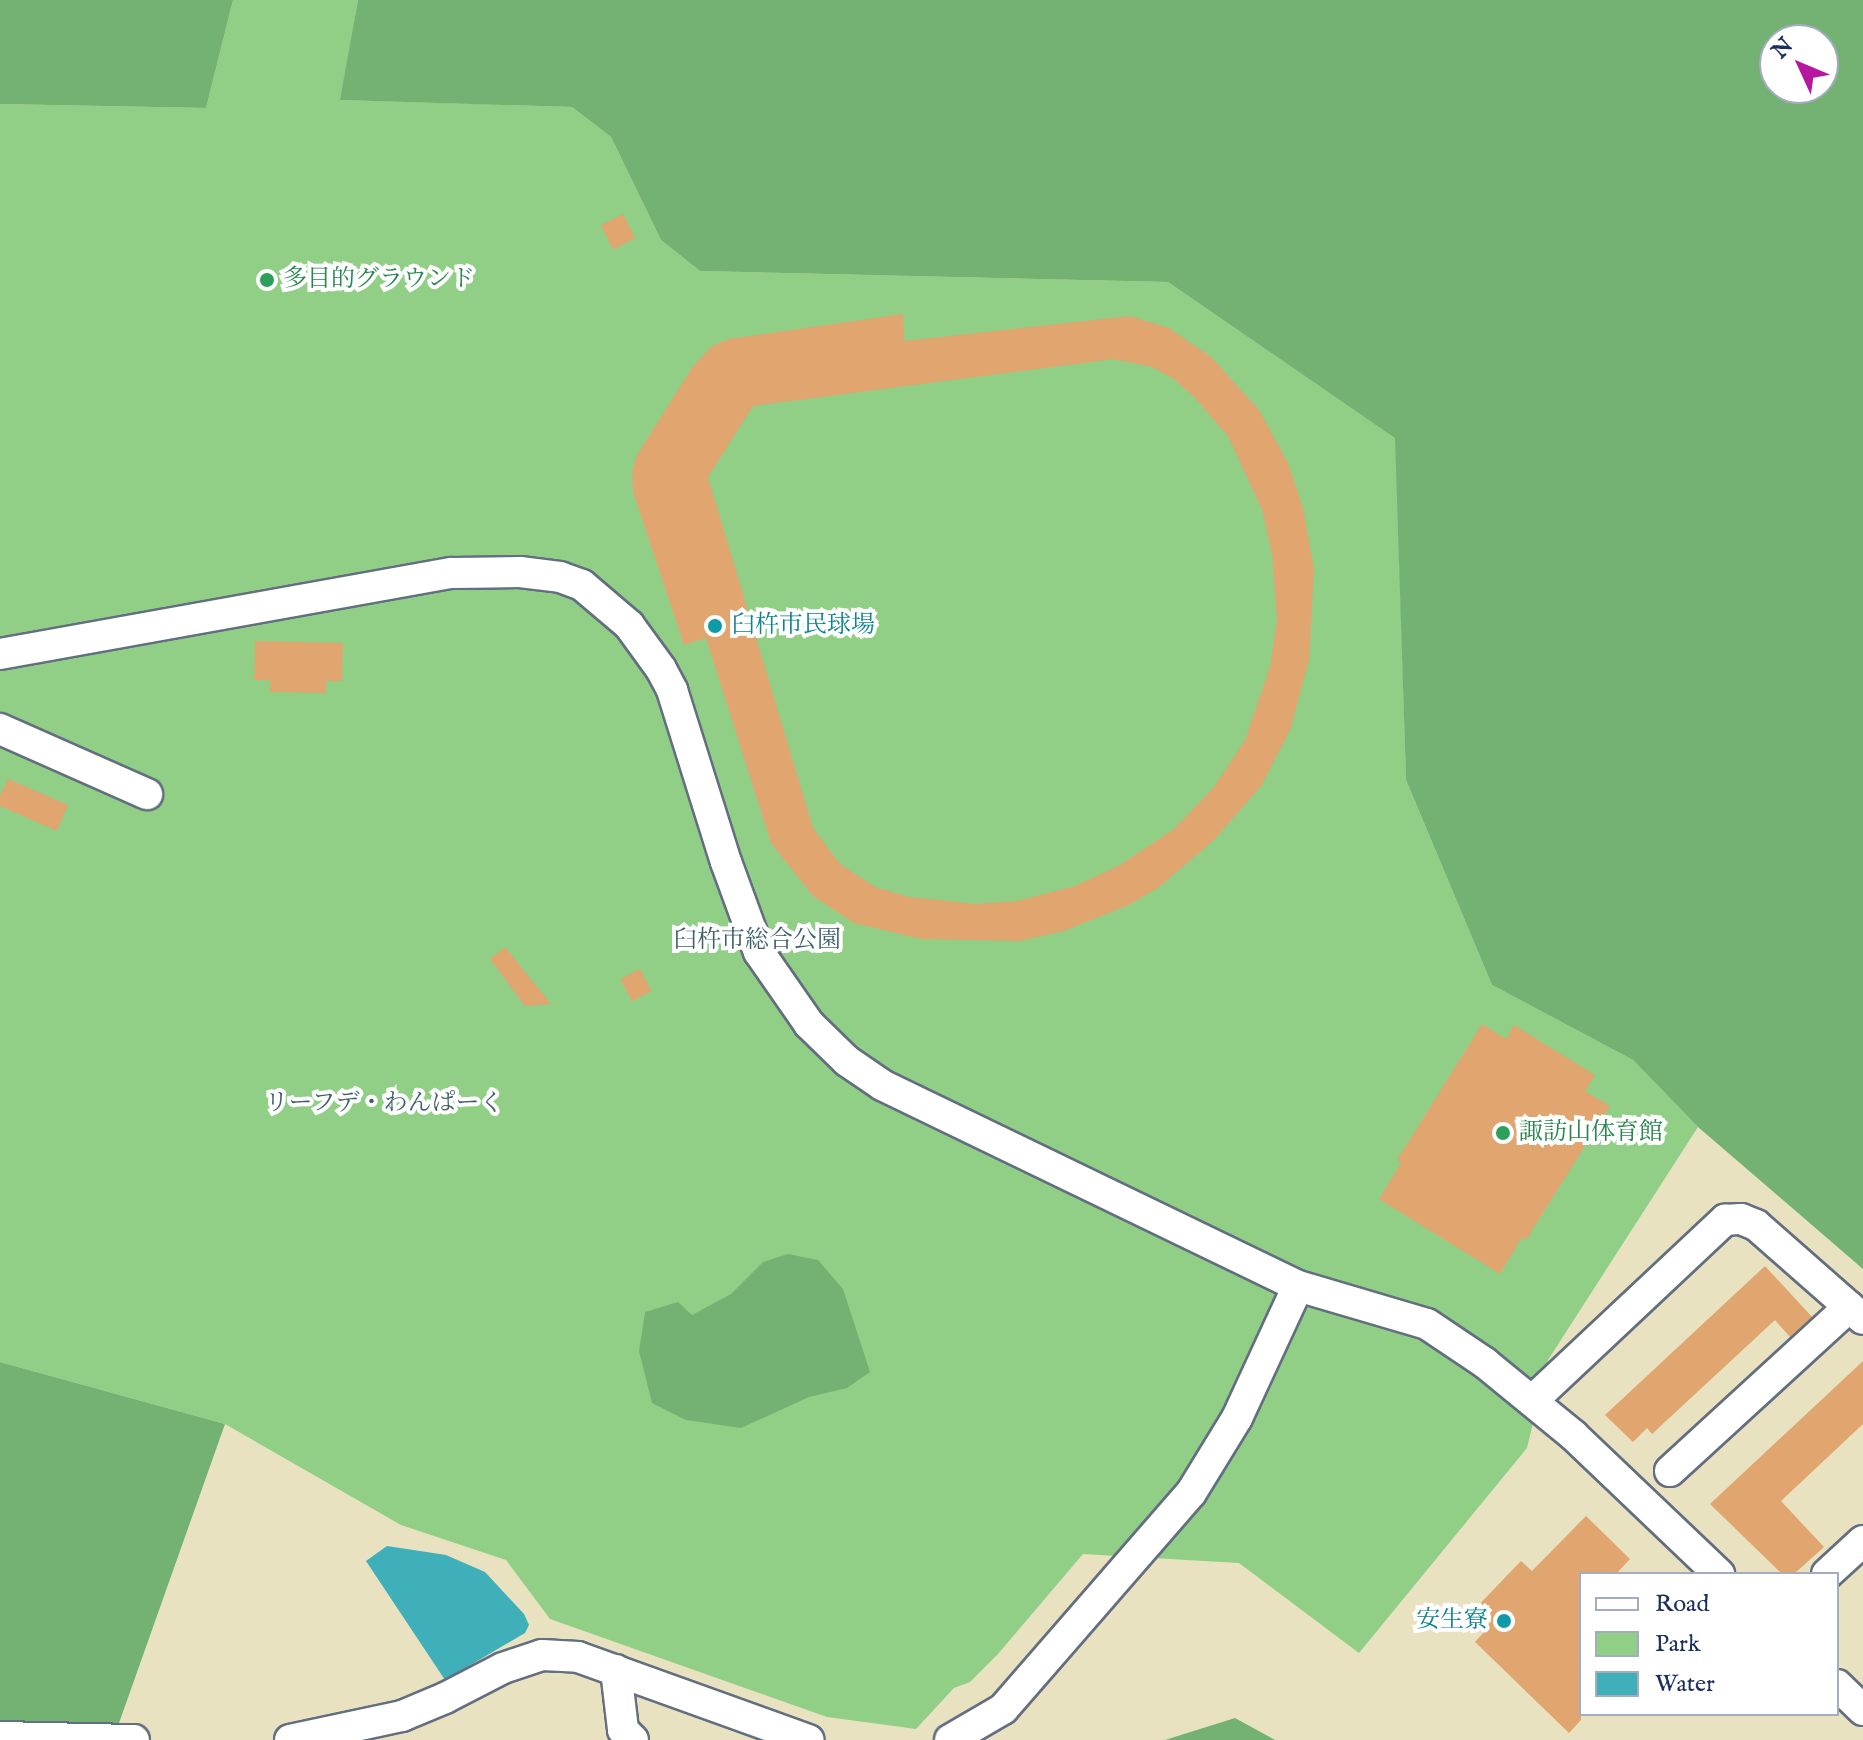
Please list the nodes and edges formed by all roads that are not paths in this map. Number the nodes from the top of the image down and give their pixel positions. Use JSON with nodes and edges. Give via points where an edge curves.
{"nodes":[{"id":1,"x":0,"y":654,"type":"edge"},
{"id":2,"x":0,"y":729,"type":"edge"},
{"id":3,"x":147,"y":794,"type":"dead end"},
{"id":4,"x":1298,"y":1286,"type":"junction"},
{"id":5,"x":1856,"y":1313,"type":"edge"},
{"id":6,"x":1532,"y":1401,"type":"junction"},
{"id":7,"x":1670,"y":1471,"type":"dead end"},
{"id":8,"x":1863,"y":1541,"type":"edge"},
{"id":9,"x":1717,"y":1572,"type":"edge"},
{"id":10,"x":1829,"y":1572,"type":"edge"},
{"id":11,"x":616,"y":1670,"type":"junction"},
{"id":12,"x":1839,"y":1687,"type":"edge"},
{"id":13,"x":1863,"y":1710,"type":"edge"},
{"id":14,"x":342,"y":1734,"type":"edge"},
{"id":15,"x":0,"y":1737,"type":"edge"},
{"id":16,"x":134,"y":1740,"type":"edge"},
{"id":17,"x":290,"y":1740,"type":"edge"},
{"id":18,"x":633,"y":1740,"type":"edge"},
{"id":19,"x":808,"y":1740,"type":"edge"},
{"id":20,"x":950,"y":1740,"type":"edge"}],
"edges":[{"from":1,"to":4,"type":"street","via":[[452,573],[520,572],[582,585],[611,606],[648,648],[672,690],[759,952],[809,1024],[847,1061],[894,1092]]},
{"from":2,"to":3,"type":"street"},
{"from":4,"to":6,"type":"street","via":[[1427,1324]]},
{"from":4,"to":20,"type":"street","via":[[1237,1418],[1191,1493],[1003,1709]]},
{"from":5,"to":6,"type":"street","via":[[1756,1225],[1725,1220]]},
{"from":5,"to":7,"type":"street"},
{"from":6,"to":9,"type":"street"},
{"from":8,"to":10,"type":"street"},
{"from":11,"to":14,"type":"street","via":[[578,1657],[542,1655],[402,1716]]},
{"from":11,"to":18,"type":"street","via":[[623,1730]]},
{"from":11,"to":19,"type":"street"},
{"from":12,"to":13,"type":"street"},
{"from":14,"to":17,"type":"street"},
{"from":15,"to":16,"type":"street"}]}
